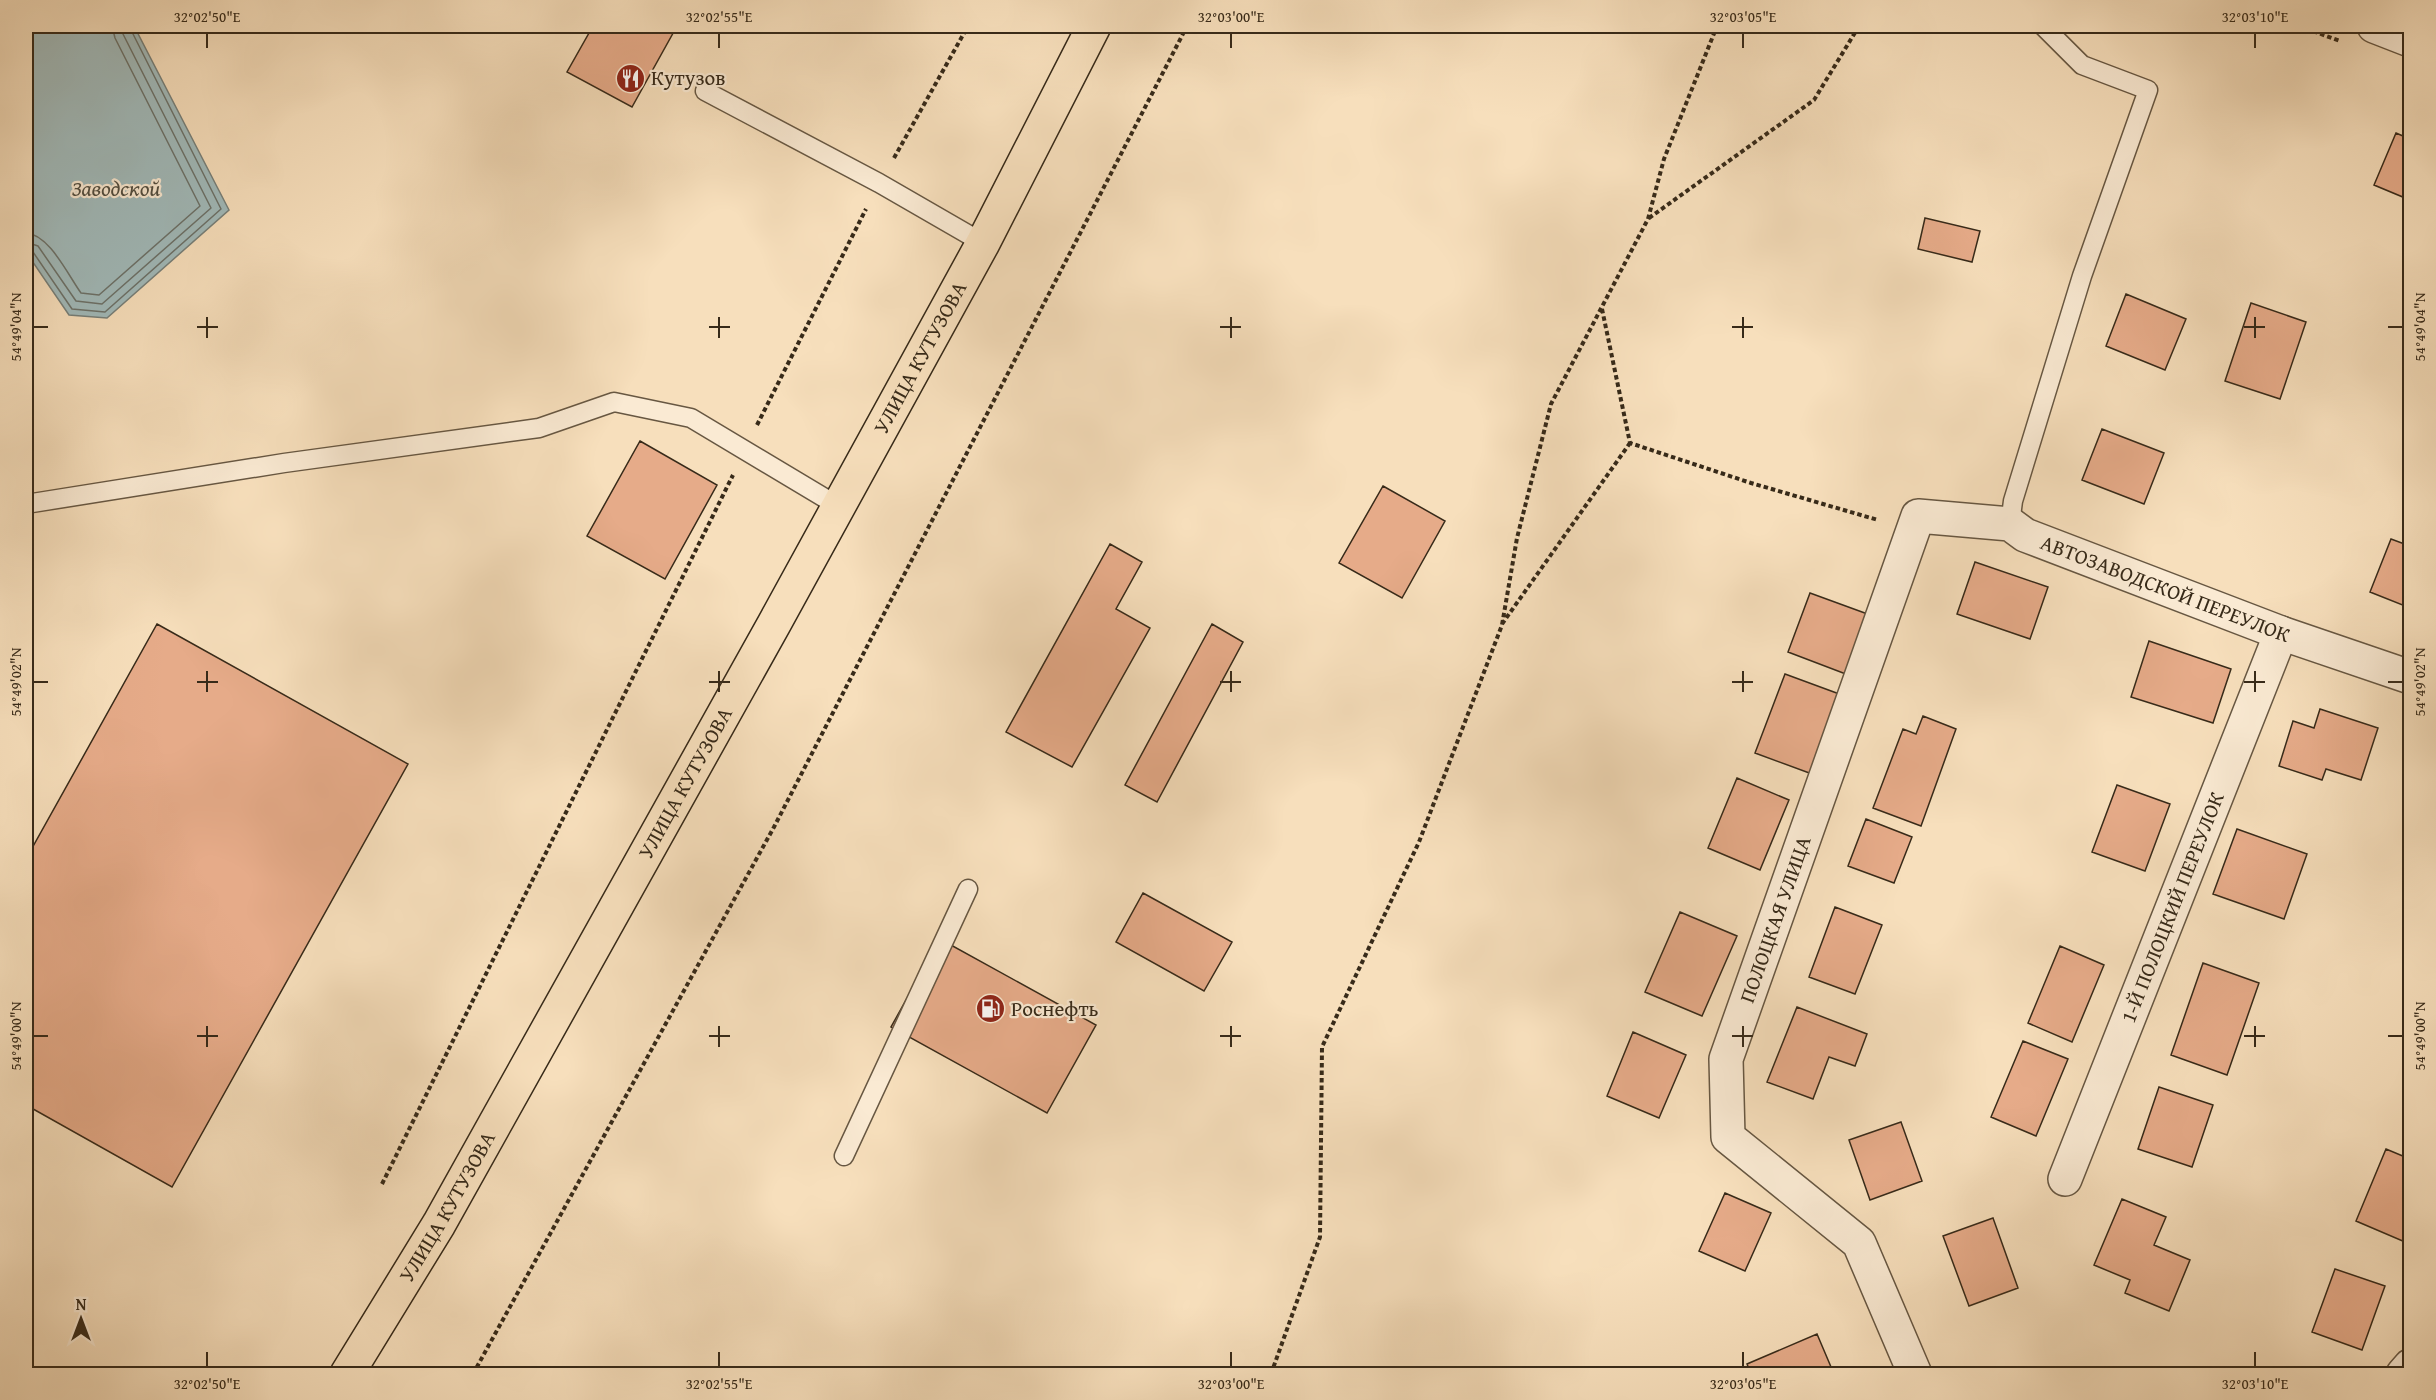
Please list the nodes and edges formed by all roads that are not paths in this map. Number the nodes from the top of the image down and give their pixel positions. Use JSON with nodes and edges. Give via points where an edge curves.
{"nodes":[{"id":1,"x":1094,"y":26,"type":"edge"},
{"id":2,"x":2043,"y":26,"type":"edge"},
{"id":3,"x":2374,"y":26,"type":"edge"},
{"id":4,"x":2410,"y":40,"type":"edge"},
{"id":5,"x":705,"y":91,"type":"dead end"},
{"id":6,"x":982,"y":243,"type":"junction"},
{"id":7,"x":26,"y":504,"type":"edge"},
{"id":8,"x":838,"y":506,"type":"junction"},
{"id":9,"x":1903,"y":520,"type":"joint"},
{"id":10,"x":2010,"y":524,"type":"junction"},
{"id":11,"x":2281,"y":633,"type":"junction"},
{"id":12,"x":2410,"y":678,"type":"edge"},
{"id":13,"x":968,"y":889,"type":"dead end"},
{"id":14,"x":844,"y":1156,"type":"dead end"},
{"id":15,"x":2065,"y":1179,"type":"dead end"},
{"id":16,"x":2410,"y":1366,"type":"edge"},
{"id":17,"x":347,"y":1374,"type":"edge"},
{"id":18,"x":1915,"y":1374,"type":"edge"},
{"id":19,"x":2403,"y":1374,"type":"edge"}],
"edges":[{"from":1,"to":6,"type":"main road","name":"УЛИЦА КУТУЗОВА"},
{"from":2,"to":10,"type":"lane","via":[[2082,65],[2148,90],[2082,276],[2013,501]]},
{"from":3,"to":4,"type":"street"},
{"from":5,"to":6,"type":"lane","via":[[879,183]]},
{"from":6,"to":8,"type":"main road","name":"УЛИЦА КУТУЗОВА"},
{"from":7,"to":8,"type":"lane","via":[[539,428],[614,402],[691,418]]},
{"from":8,"to":17,"type":"main road","name":"УЛИЦА КУТУЗОВА","via":[[439,1224]]},
{"from":9,"to":10,"type":"street","name":"АВТОЗАВОДСКОЙ ПЕРЕУЛОК"},
{"from":9,"to":18,"type":"street","name":"ПОЛОЦКАЯ УЛИЦА","via":[[1726,1059],[1728,1137],[1859,1243]]},
{"from":10,"to":11,"type":"street","name":"АВТОЗАВОДСКОЙ ПЕРЕУЛОК","via":[[2025,535]]},
{"from":11,"to":12,"type":"street","name":"АВТОЗАВОДСКОЙ ПЕРЕУЛОК"},
{"from":11,"to":15,"type":"street","name":"1-Й ПОЛОЦКИЙ ПЕРЕУЛОК"},
{"from":13,"to":14,"type":"lane"},
{"from":16,"to":19,"type":"street"}]}
